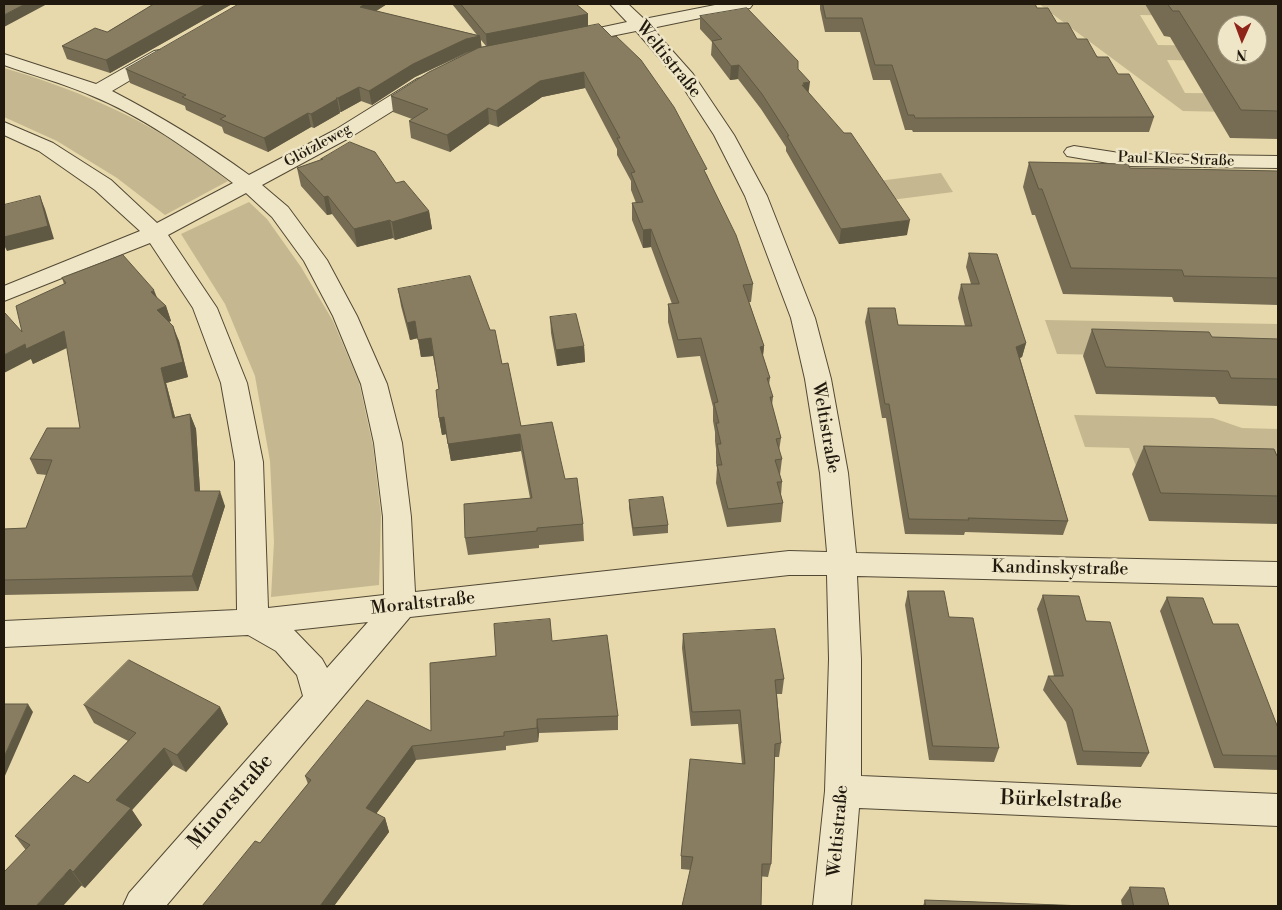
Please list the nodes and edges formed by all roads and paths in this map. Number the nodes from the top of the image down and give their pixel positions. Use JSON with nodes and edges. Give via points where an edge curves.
{"nodes":[{"id":1,"x":618,"y":4,"type":"edge"},
{"id":2,"x":744,"y":4,"type":"edge"},
{"id":3,"x":640,"y":25,"type":"junction"},
{"id":4,"x":549,"y":43,"type":"edge"},
{"id":5,"x":173,"y":47,"type":"edge"},
{"id":6,"x":4,"y":60,"type":"edge"},
{"id":7,"x":440,"y":74,"type":"edge"},
{"id":8,"x":98,"y":91,"type":"junction"},
{"id":9,"x":4,"y":128,"type":"edge"},
{"id":10,"x":1074,"y":152,"type":"dead end"},
{"id":11,"x":1278,"y":162,"type":"edge"},
{"id":12,"x":249,"y":185,"type":"junction"},
{"id":13,"x":155,"y":233,"type":"junction"},
{"id":14,"x":4,"y":294,"type":"edge"},
{"id":15,"x":842,"y":564,"type":"junction"},
{"id":16,"x":1278,"y":574,"type":"edge"},
{"id":17,"x":400,"y":607,"type":"junction"},
{"id":18,"x":254,"y":622,"type":"junction"},
{"id":19,"x":4,"y":634,"type":"edge"},
{"id":20,"x":320,"y":698,"type":"junction"},
{"id":21,"x":843,"y":791,"type":"junction"},
{"id":22,"x":1278,"y":810,"type":"edge"},
{"id":23,"x":142,"y":906,"type":"edge"},
{"id":24,"x":832,"y":906,"type":"edge"}],
"edges":[{"from":1,"to":3,"type":"street","name":"Weltistraße"},
{"from":2,"to":3,"type":"street"},
{"from":3,"to":4,"type":"street"},
{"from":3,"to":15,"type":"street","name":"Weltistraße","via":[[686,78],[724,135],[756,196],[803,318],[818,379],[834,473]]},
{"from":5,"to":8,"type":"street"},
{"from":6,"to":8,"type":"street"},
{"from":7,"to":12,"type":"street","name":"Glötzleweg","via":[[342,134]]},
{"from":8,"to":12,"type":"street","via":[[205,152]]},
{"from":9,"to":13,"type":"street","via":[[46,147],[103,185]]},
{"from":10,"to":11,"type":"street","name":"Paul-Klee-Straße","via":[[1126,160]]},
{"from":12,"to":13,"type":"street","name":"Glötzleweg"},
{"from":12,"to":17,"type":"street","via":[[280,212],[315,260],[345,316],[374,384],[388,443],[397,517]]},
{"from":13,"to":14,"type":"street","name":"Glötzleweg"},
{"from":13,"to":18,"type":"street","via":[[205,308],[234,383],[249,462]]},
{"from":15,"to":16,"type":"street","name":"Kandinskystraße"},
{"from":15,"to":17,"type":"street","name":"Moraltstraße","via":[[788,563]]},
{"from":15,"to":21,"type":"street","name":"Weltistraße","via":[[845,659]]},
{"from":17,"to":18,"type":"street","name":"Moraltstraße"},
{"from":17,"to":20,"type":"street","name":"Minorstraße"},
{"from":18,"to":19,"type":"street","name":"Moraltstraße"},
{"from":18,"to":20,"type":"street","via":[[287,642],[311,669]]},
{"from":20,"to":23,"type":"street","name":"Minorstraße"},
{"from":21,"to":22,"type":"street","name":"Bürkelstraße"},
{"from":21,"to":24,"type":"street","name":"Weltistraße"}]}
